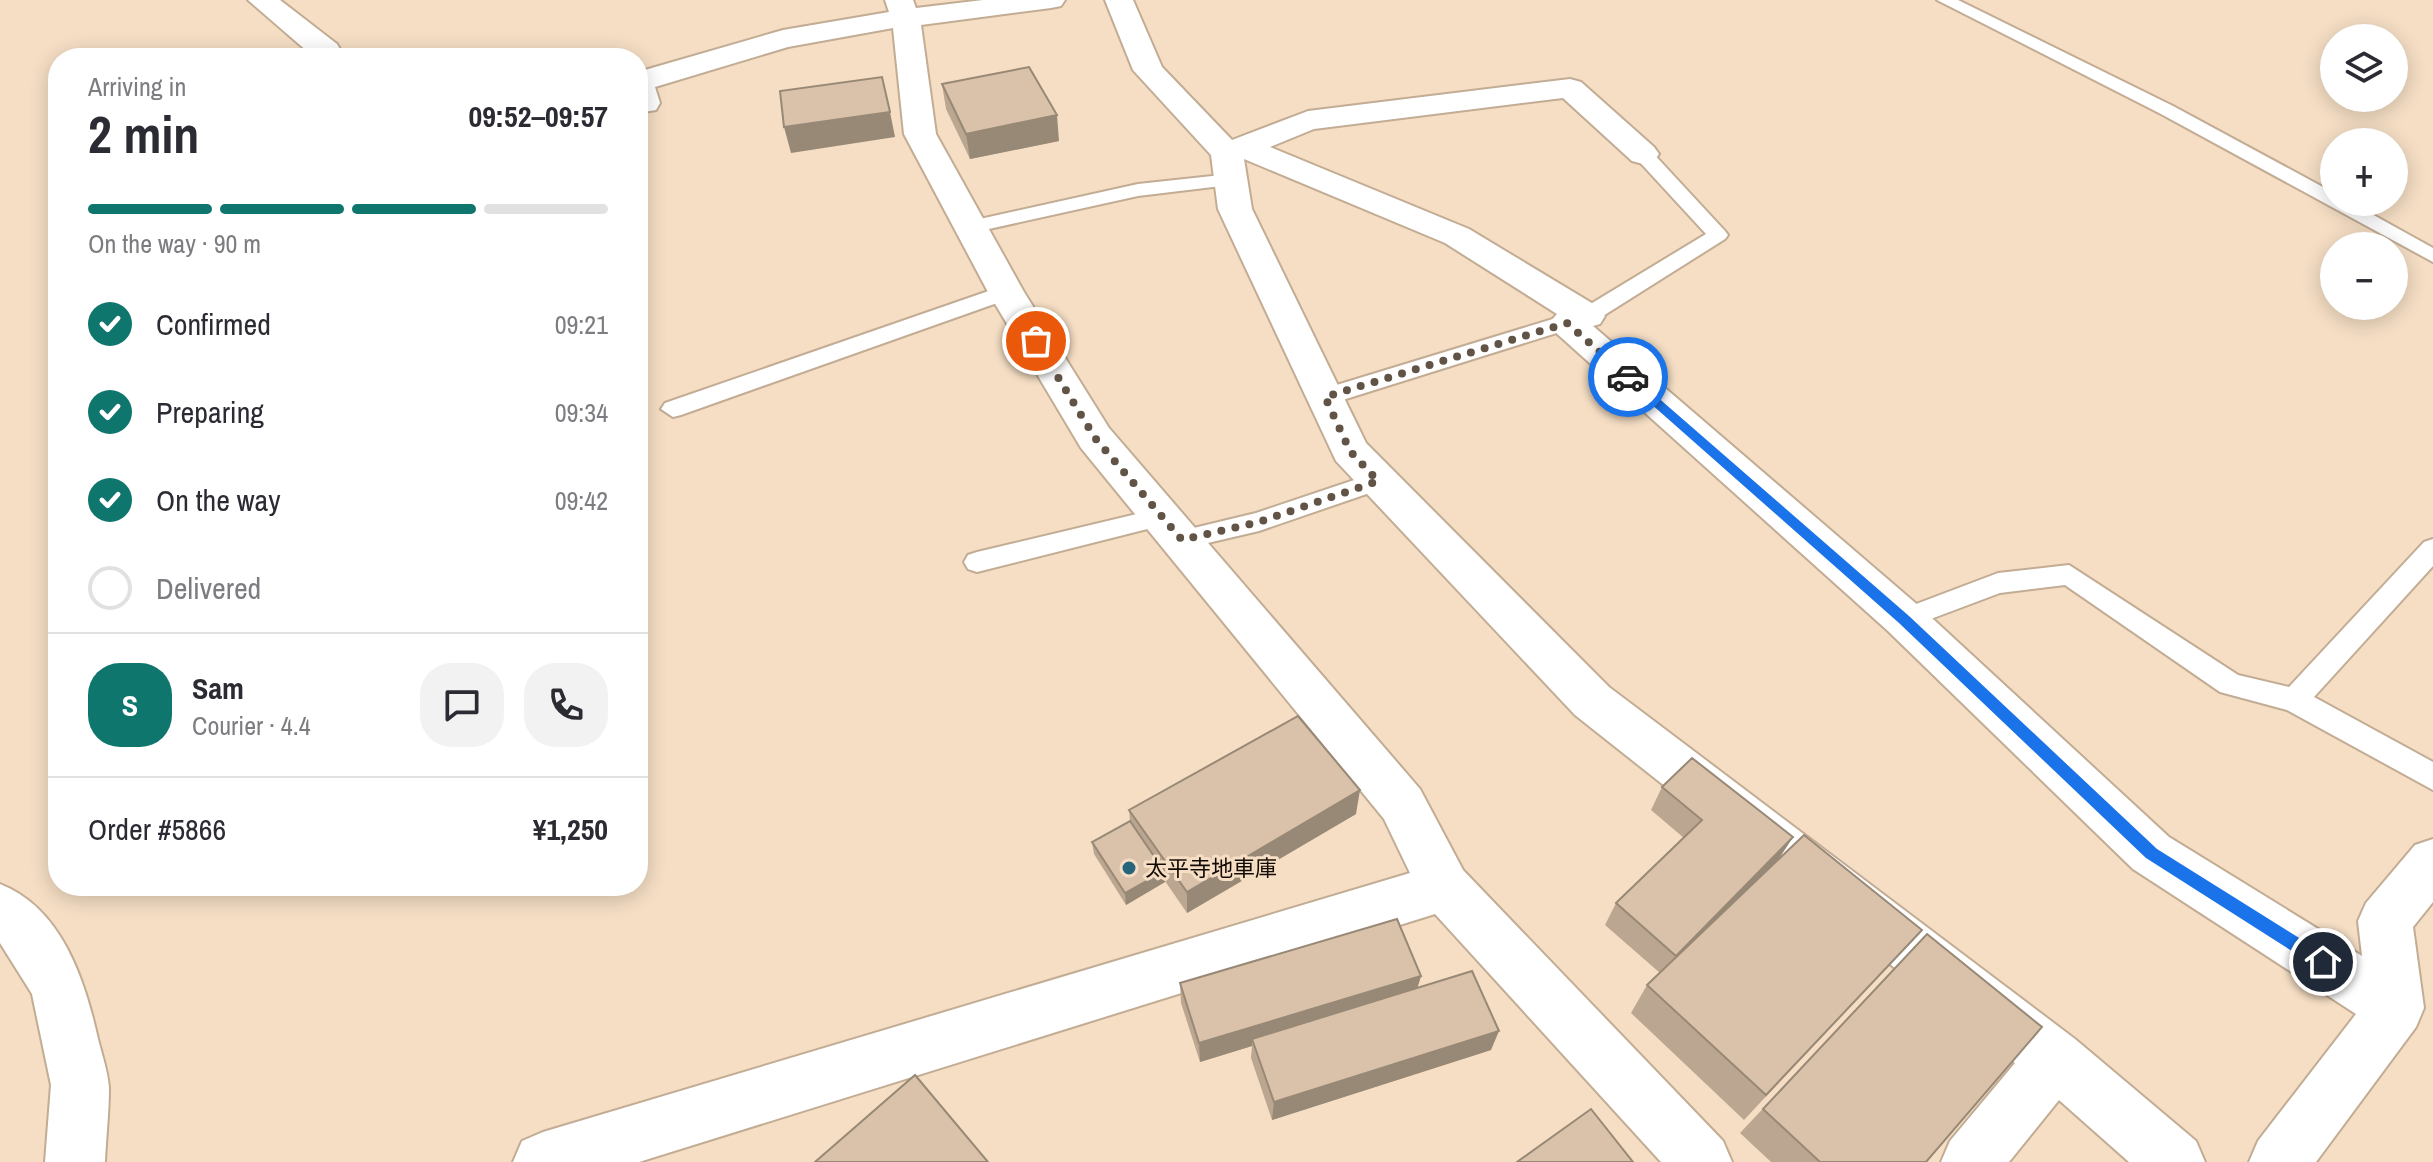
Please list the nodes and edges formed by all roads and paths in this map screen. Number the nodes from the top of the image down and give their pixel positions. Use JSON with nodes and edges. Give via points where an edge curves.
{"nodes":[{"id":1,"x":262,"y":0,"type":"edge"},
{"id":2,"x":1051,"y":0,"type":"edge"},
{"id":3,"x":1119,"y":0,"type":"edge"},
{"id":4,"x":1945,"y":0,"type":"edge"},
{"id":5,"x":903,"y":9,"type":"edge"},
{"id":6,"x":324,"y":48,"type":"edge"},
{"id":7,"x":648,"y":79,"type":"edge"},
{"id":8,"x":1643,"y":154,"type":"joint"},
{"id":9,"x":1233,"y":160,"type":"junction"},
{"id":10,"x":2320,"y":194,"type":"edge"},
{"id":11,"x":2360,"y":216,"type":"edge"},
{"id":12,"x":971,"y":227,"type":"junction"},
{"id":13,"x":2433,"y":256,"type":"edge"},
{"id":14,"x":1006,"y":292,"type":"junction"},
{"id":15,"x":1577,"y":320,"type":"junction"},
{"id":16,"x":1325,"y":397,"type":"junction"},
{"id":17,"x":673,"y":409,"type":"dead end"},
{"id":18,"x":1378,"y":481,"type":"junction"},
{"id":19,"x":1172,"y":528,"type":"junction"},
{"id":20,"x":2433,"y":549,"type":"edge"},
{"id":21,"x":977,"y":562,"type":"dead end"},
{"id":22,"x":1904,"y":619,"type":"junction"},
{"id":23,"x":2294,"y":700,"type":"junction"},
{"id":24,"x":2433,"y":777,"type":"edge"},
{"id":25,"x":2433,"y":862,"type":"edge"},
{"id":26,"x":1444,"y":887,"type":"junction"},
{"id":27,"x":0,"y":909,"type":"edge"},
{"id":28,"x":2396,"y":1008,"type":"junction"},
{"id":29,"x":2055,"y":1059,"type":"junction"},
{"id":30,"x":75,"y":1162,"type":"edge"},
{"id":31,"x":543,"y":1162,"type":"edge"},
{"id":32,"x":1702,"y":1162,"type":"edge"},
{"id":33,"x":1971,"y":1162,"type":"edge"},
{"id":34,"x":2175,"y":1162,"type":"edge"},
{"id":35,"x":2279,"y":1162,"type":"edge"}],
"edges":[{"from":1,"to":6,"type":"street"},
{"from":2,"to":5,"type":"street"},
{"from":3,"to":9,"type":"street","via":[[1148,70]]},
{"from":4,"to":10,"type":"lane","via":[[2167,110]]},
{"from":5,"to":7,"type":"street"},
{"from":5,"to":12,"type":"street","via":[[920,134]]},
{"from":8,"to":9,"type":"street","via":[[1570,88],[1308,120]]},
{"from":8,"to":15,"type":"lane","via":[[1718,235]]},
{"from":9,"to":12,"type":"lane","via":[[1138,190]]},
{"from":9,"to":15,"type":"street","via":[[1457,236]]},
{"from":9,"to":16,"type":"street","via":[[1235,209]]},
{"from":11,"to":13,"type":"lane"},
{"from":12,"to":14,"type":"street"},
{"from":14,"to":17,"type":"lane"},
{"from":14,"to":19,"type":"street","via":[[1095,438]]},
{"from":15,"to":16,"type":"lane"},
{"from":15,"to":22,"type":"street"},
{"from":16,"to":18,"type":"street","via":[[1350,451]]},
{"from":18,"to":19,"type":"lane","via":[[1259,522]]},
{"from":18,"to":29,"type":"street","via":[[1592,701]]},
{"from":19,"to":21,"type":"lane"},
{"from":19,"to":26,"type":"street","via":[[1402,804]]},
{"from":20,"to":23,"type":"lane"},
{"from":22,"to":23,"type":"lane","via":[[1998,583],[2069,575],[2230,684]]},
{"from":22,"to":28,"type":"street","via":[[2151,853]]},
{"from":23,"to":24,"type":"lane"},
{"from":25,"to":28,"type":"street","via":[[2385,921]]},
{"from":26,"to":31,"type":"street"},
{"from":26,"to":32,"type":"street"},
{"from":27,"to":30,"type":"street","via":[[18,924],[58,985],[80,1085]]},
{"from":28,"to":35,"type":"street"},
{"from":29,"to":33,"type":"street"},
{"from":29,"to":34,"type":"street"}]}
